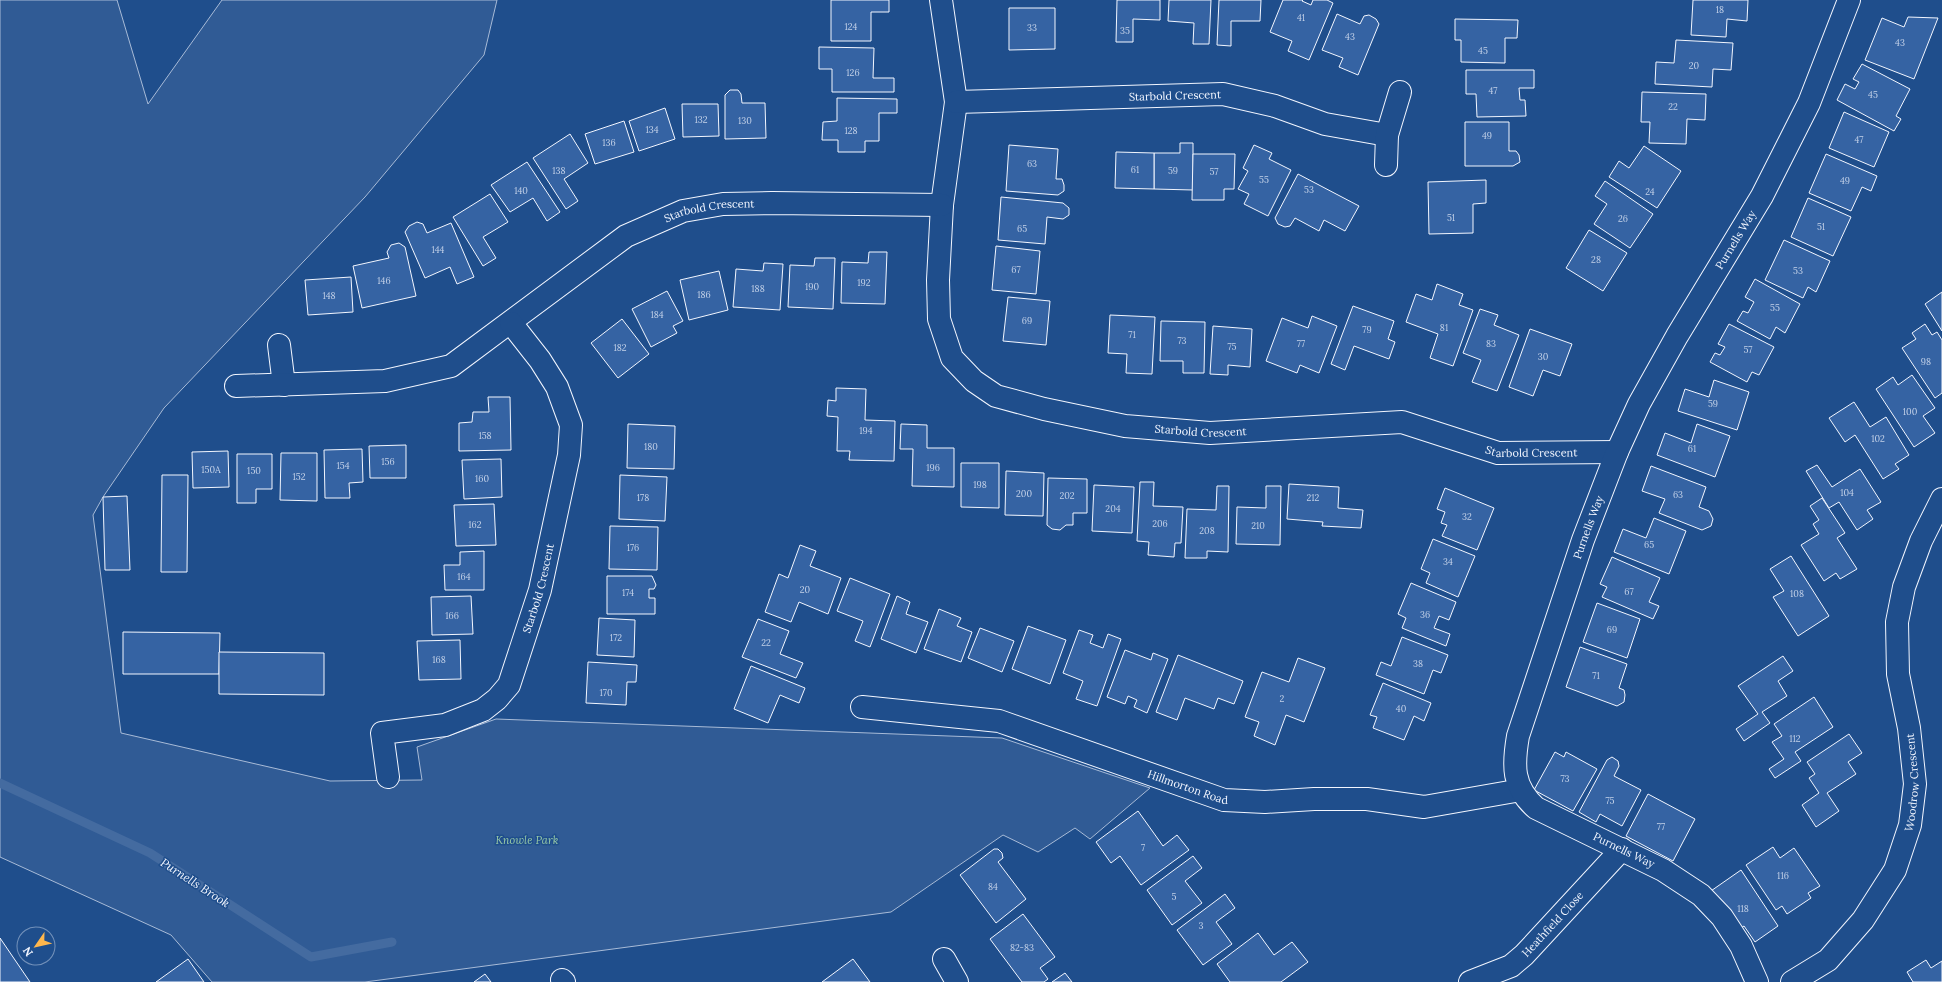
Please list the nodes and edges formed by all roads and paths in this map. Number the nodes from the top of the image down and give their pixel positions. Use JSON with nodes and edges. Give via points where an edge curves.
{"nodes":[{"id":1,"x":941,"y":0,"type":"edge"},
{"id":2,"x":1849,"y":0,"type":"edge"},
{"id":3,"x":1400,"y":92,"type":"dead end"},
{"id":4,"x":956,"y":102,"type":"junction"},
{"id":5,"x":1387,"y":135,"type":"junction"},
{"id":6,"x":1386,"y":165,"type":"dead end"},
{"id":7,"x":942,"y":205,"type":"junction"},
{"id":8,"x":511,"y":323,"type":"junction"},
{"id":9,"x":279,"y":345,"type":"dead end"},
{"id":10,"x":236,"y":386,"type":"dead end"},
{"id":11,"x":284,"y":386,"type":"junction"},
{"id":12,"x":1617,"y":452,"type":"junction"},
{"id":13,"x":1942,"y":499,"type":"edge"},
{"id":14,"x":862,"y":707,"type":"dead end"},
{"id":15,"x":388,"y":777,"type":"dead end"},
{"id":16,"x":1521,"y":790,"type":"junction"},
{"id":17,"x":1622,"y":849,"type":"junction"},
{"id":18,"x":944,"y":960,"type":"dead end"},
{"id":19,"x":1758,"y":981,"type":"edge"},
{"id":20,"x":957,"y":982,"type":"edge"},
{"id":21,"x":1470,"y":982,"type":"edge"},
{"id":22,"x":1792,"y":982,"type":"edge"}],
"edges":[{"from":1,"to":4,"type":"street","name":"Starbold Crescent"},
{"from":2,"to":12,"type":"street","name":"Purnells Way","via":[[1809,104],[1762,196],[1677,336],[1639,404]]},
{"from":3,"to":5,"type":"street"},
{"from":4,"to":5,"type":"street","name":"Starbold Crescent","via":[[1224,94],[1275,106],[1326,124]]},
{"from":4,"to":7,"type":"street","name":"Starbold Crescent"},
{"from":5,"to":6,"type":"street"},
{"from":7,"to":8,"type":"street","name":"Starbold Crescent","via":[[765,203],[723,204],[683,211],[626,236]]},
{"from":7,"to":12,"type":"street","name":"Starbold Crescent","via":[[938,280],[939,319],[952,358],[974,381],[996,396],[1044,410],[1125,426],[1210,433],[1402,422],[1498,453]]},
{"from":8,"to":11,"type":"street","name":"Starbold Crescent","via":[[451,366],[385,381]]},
{"from":8,"to":15,"type":"street","name":"Starbold Crescent","via":[[557,387],[571,425],[569,455],[540,590],[509,685],[497,699],[482,710],[446,725],[382,733]]},
{"from":9,"to":11,"type":"street"},
{"from":10,"to":11,"type":"street","name":"Starbold Crescent"},
{"from":12,"to":16,"type":"street","name":"Purnells Way","via":[[1583,540],[1518,736],[1514,771]]},
{"from":13,"to":22,"type":"street","name":"Woodrow Crescent","via":[[1921,541],[1904,587],[1897,622],[1898,674],[1909,728],[1915,784],[1910,826],[1895,870],[1863,920],[1828,960]]},
{"from":14,"to":16,"type":"street","name":"Hillmorton Road","via":[[999,721],[1224,800],[1265,802],[1367,799],[1424,807]]},
{"from":16,"to":17,"type":"street","name":"Purnells Way","via":[[1536,808]]},
{"from":17,"to":19,"type":"street","name":"Purnells Way","via":[[1663,870],[1701,895],[1722,917],[1741,946]]},
{"from":17,"to":21,"type":"street","name":"Heathfield Close","via":[[1524,955],[1511,966]]},
{"from":18,"to":20,"type":"street"}]}
